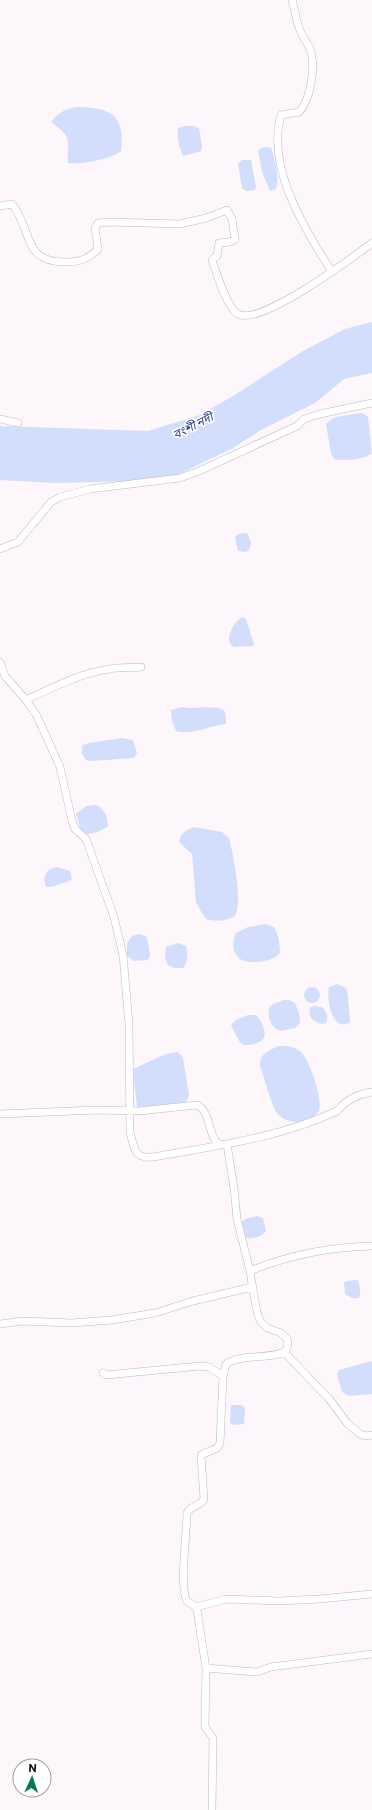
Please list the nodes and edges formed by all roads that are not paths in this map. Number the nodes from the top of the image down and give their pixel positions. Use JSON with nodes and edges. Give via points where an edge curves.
{"nodes":[{"id":1,"x":292,"y":0,"type":"edge"},
{"id":2,"x":0,"y":206,"type":"edge"},
{"id":3,"x":372,"y":243,"type":"edge"},
{"id":4,"x":332,"y":272,"type":"junction"},
{"id":5,"x":372,"y":403,"type":"edge"},
{"id":6,"x":0,"y":420,"type":"edge"},
{"id":7,"x":18,"y":423,"type":"dead end"},
{"id":8,"x":0,"y":549,"type":"edge"},
{"id":9,"x":0,"y":662,"type":"edge"},
{"id":10,"x":141,"y":667,"type":"dead end"},
{"id":11,"x":26,"y":700,"type":"junction"},
{"id":12,"x":372,"y":1092,"type":"edge"},
{"id":13,"x":130,"y":1111,"type":"junction"},
{"id":14,"x":0,"y":1114,"type":"edge"},
{"id":15,"x":223,"y":1144,"type":"junction"},
{"id":16,"x":372,"y":1246,"type":"edge"},
{"id":17,"x":250,"y":1271,"type":"junction"},
{"id":18,"x":252,"y":1287,"type":"junction"},
{"id":19,"x":0,"y":1324,"type":"edge"},
{"id":20,"x":284,"y":1352,"type":"junction"},
{"id":21,"x":103,"y":1373,"type":"dead end"},
{"id":22,"x":223,"y":1376,"type":"junction"},
{"id":23,"x":372,"y":1435,"type":"edge"},
{"id":24,"x":372,"y":1594,"type":"edge"},
{"id":25,"x":196,"y":1607,"type":"junction"},
{"id":26,"x":372,"y":1654,"type":"edge"},
{"id":27,"x":206,"y":1668,"type":"junction"},
{"id":28,"x":212,"y":1810,"type":"edge"}],
"edges":[{"from":1,"to":4,"type":"street","via":[[299,30],[310,49],[311,85],[306,102],[299,112],[281,116],[278,128],[278,158],[294,206],[306,231]]},
{"from":2,"to":4,"type":"street","via":[[12,204],[36,254],[51,262],[80,260],[93,255],[98,249],[95,228],[98,223],[180,224],[227,210],[232,220],[235,239],[220,243],[217,256],[212,260],[220,287],[233,310],[238,315],[248,317],[272,308]]},
{"from":3,"to":4,"type":"street"},
{"from":5,"to":8,"type":"street","via":[[304,419],[297,426],[180,478],[90,489],[60,497],[51,502],[18,542]]},
{"from":6,"to":7,"type":"street"},
{"from":9,"to":11,"type":"street","via":[[5,676]]},
{"from":10,"to":11,"type":"street","via":[[109,669],[76,678]]},
{"from":11,"to":13,"type":"street","via":[[37,716],[60,767],[72,821],[75,829],[86,839],[114,917],[124,955],[129,1024]]},
{"from":12,"to":15,"type":"street","via":[[360,1094],[337,1111],[300,1127]]},
{"from":13,"to":14,"type":"street"},
{"from":13,"to":15,"type":"street","via":[[197,1105],[203,1109],[214,1139]]},
{"from":13,"to":15,"type":"street","via":[[130,1132],[134,1148],[138,1155],[146,1158]]},
{"from":15,"to":17,"type":"street","via":[[234,1188],[237,1220]]},
{"from":16,"to":17,"type":"street","via":[[320,1251],[273,1262]]},
{"from":17,"to":18,"type":"street"},
{"from":18,"to":19,"type":"street","via":[[155,1313],[112,1320],[71,1323],[23,1321]]},
{"from":18,"to":20,"type":"street","via":[[261,1322],[267,1328],[282,1333],[287,1339],[287,1349]]},
{"from":20,"to":22,"type":"street","via":[[232,1360],[226,1364]]},
{"from":20,"to":23,"type":"street","via":[[330,1400],[347,1423],[360,1434]]},
{"from":21,"to":22,"type":"street","via":[[200,1366],[209,1367]]},
{"from":22,"to":25,"type":"street","via":[[222,1436],[217,1448],[201,1455],[204,1499],[202,1504],[191,1508],[187,1513],[184,1594],[187,1601]]},
{"from":24,"to":25,"type":"street","via":[[319,1600],[226,1599]]},
{"from":25,"to":27,"type":"street"},
{"from":26,"to":27,"type":"street","via":[[271,1667],[259,1672]]},
{"from":27,"to":28,"type":"street","via":[[205,1725],[213,1738]]}]}
